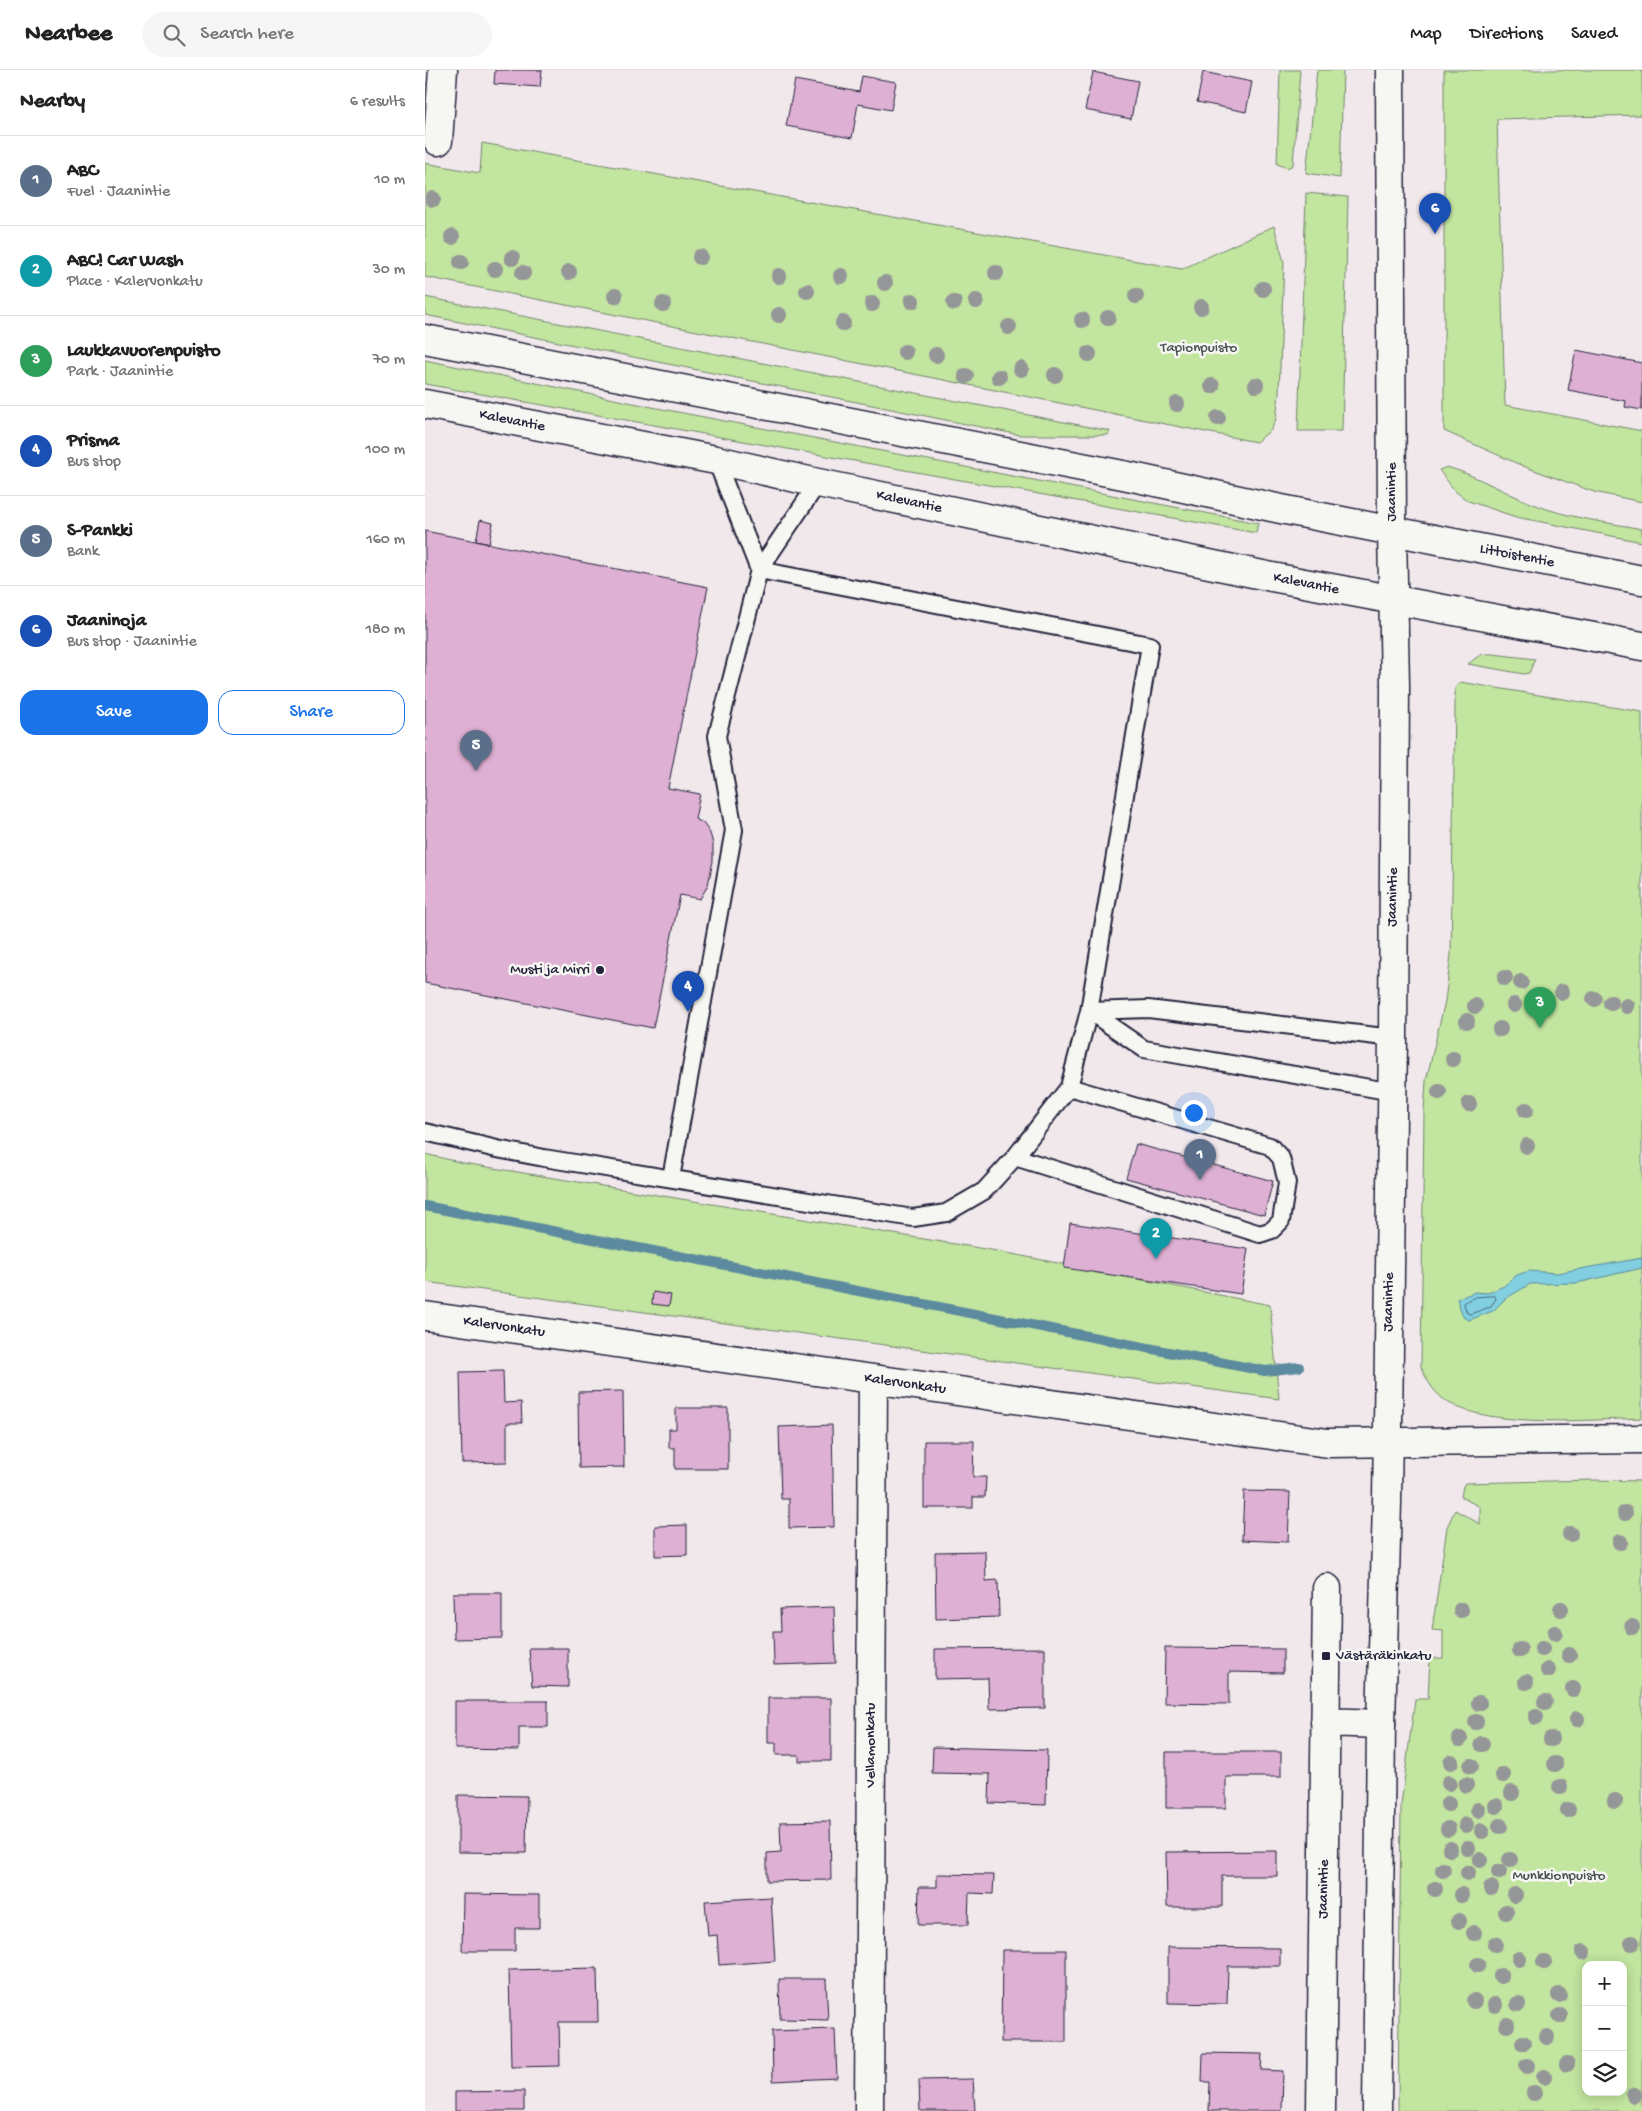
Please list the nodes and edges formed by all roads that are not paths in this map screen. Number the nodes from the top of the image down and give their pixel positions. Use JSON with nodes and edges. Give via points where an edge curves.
{"nodes":[{"id":1,"x":443,"y":70,"type":"edge"},
{"id":2,"x":1390,"y":70,"type":"edge"},
{"id":3,"x":438,"y":141,"type":"dead end"},
{"id":4,"x":425,"y":339,"type":"edge"},
{"id":5,"x":425,"y":404,"type":"edge"},
{"id":6,"x":716,"y":460,"type":"junction"},
{"id":7,"x":818,"y":484,"type":"junction"},
{"id":8,"x":1392,"y":530,"type":"junction"},
{"id":9,"x":759,"y":570,"type":"junction"},
{"id":10,"x":1642,"y":580,"type":"edge"},
{"id":11,"x":1393,"y":600,"type":"junction"},
{"id":12,"x":1642,"y":646,"type":"edge"},
{"id":13,"x":1089,"y":1011,"type":"junction"},
{"id":14,"x":1393,"y":1038,"type":"junction"},
{"id":15,"x":1069,"y":1087,"type":"junction"},
{"id":16,"x":1393,"y":1092,"type":"junction"},
{"id":17,"x":425,"y":1132,"type":"edge"},
{"id":18,"x":1015,"y":1157,"type":"junction"},
{"id":19,"x":671,"y":1178,"type":"junction"},
{"id":20,"x":425,"y":1316,"type":"edge"},
{"id":21,"x":873,"y":1379,"type":"junction"},
{"id":22,"x":1642,"y":1439,"type":"edge"},
{"id":23,"x":1387,"y":1441,"type":"junction"},
{"id":24,"x":1327,"y":1588,"type":"dead end"},
{"id":25,"x":1325,"y":1722,"type":"junction"},
{"id":26,"x":1381,"y":1724,"type":"junction"},
{"id":27,"x":869,"y":2111,"type":"edge"},
{"id":28,"x":1321,"y":2111,"type":"edge"},
{"id":29,"x":1377,"y":2111,"type":"edge"}],
"edges":[{"from":1,"to":3,"type":"main road"},
{"from":2,"to":8,"type":"main road","name":"Jaanintie"},
{"from":4,"to":8,"type":"main road"},
{"from":5,"to":6,"type":"main road","name":"Kalevantie"},
{"from":6,"to":7,"type":"main road","name":"Kalevantie"},
{"from":6,"to":9,"type":"lane"},
{"from":7,"to":9,"type":"lane"},
{"from":7,"to":11,"type":"main road","name":"Kalevantie"},
{"from":8,"to":10,"type":"main road","name":"Littoistentie"},
{"from":8,"to":11,"type":"main road","name":"Jaanintie"},
{"from":9,"to":13,"type":"lane","via":[[1150,645]]},
{"from":9,"to":19,"type":"lane","via":[[717,736],[734,830]]},
{"from":11,"to":12,"type":"main road"},
{"from":11,"to":14,"type":"main road","name":"Jaanintie"},
{"from":13,"to":14,"type":"lane","via":[[1148,1009]]},
{"from":13,"to":15,"type":"lane"},
{"from":13,"to":16,"type":"lane","via":[[1144,1048]]},
{"from":14,"to":16,"type":"main road","name":"Jaanintie"},
{"from":15,"to":18,"type":"lane"},
{"from":15,"to":18,"type":"lane","via":[[1270,1146],[1281,1158],[1287,1184],[1281,1221],[1272,1230],[1260,1234]]},
{"from":16,"to":23,"type":"main road","name":"Jaanintie"},
{"from":17,"to":19,"type":"lane","via":[[497,1150]]},
{"from":18,"to":19,"type":"lane","via":[[985,1191],[945,1212],[913,1218]]},
{"from":20,"to":21,"type":"main road","name":"Kalervonkatu"},
{"from":21,"to":23,"type":"main road","name":"Kalervonkatu","via":[[1328,1443]]},
{"from":21,"to":27,"type":"main road","name":"Vellamonkatu"},
{"from":22,"to":23,"type":"main road"},
{"from":23,"to":26,"type":"main road","name":"Jaanintie"},
{"from":24,"to":25,"type":"main road","name":"Jaanintie"},
{"from":25,"to":26,"type":"main road"},
{"from":25,"to":28,"type":"main road","name":"Jaanintie"},
{"from":26,"to":29,"type":"main road","name":"Jaanintie"}]}
